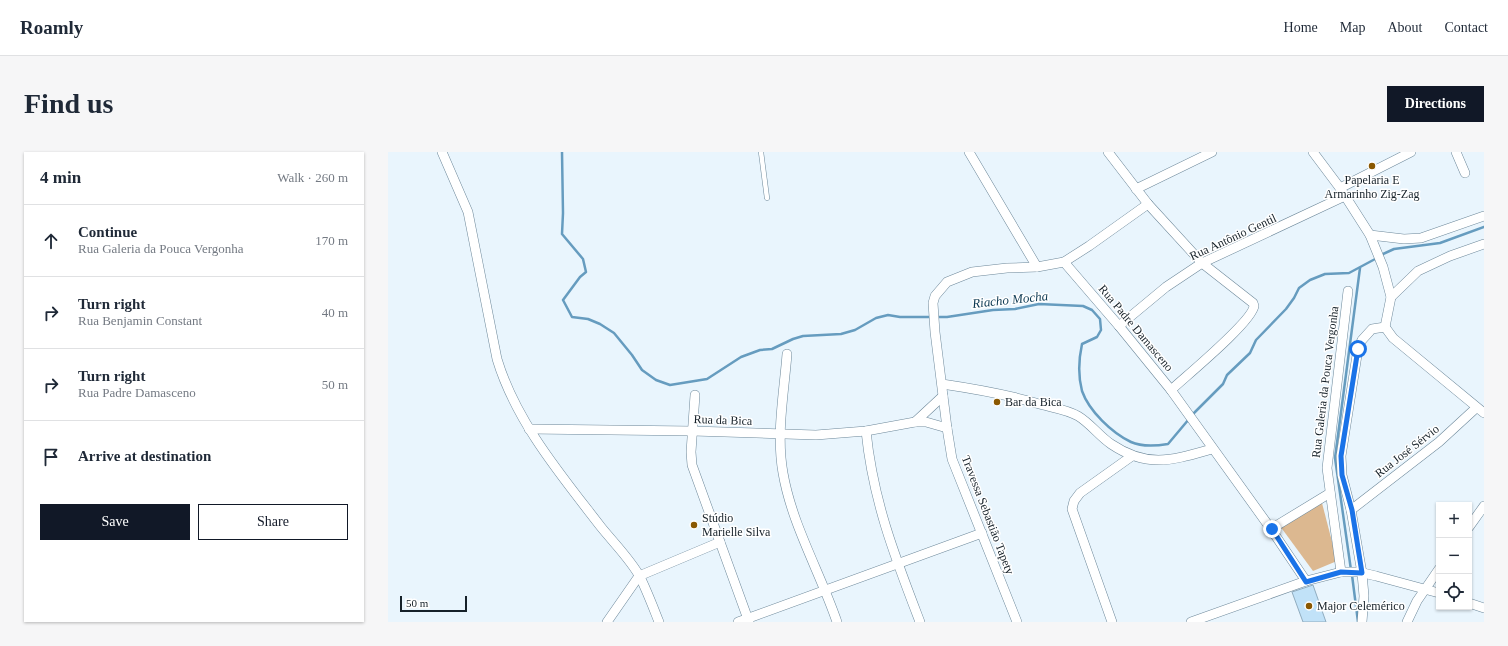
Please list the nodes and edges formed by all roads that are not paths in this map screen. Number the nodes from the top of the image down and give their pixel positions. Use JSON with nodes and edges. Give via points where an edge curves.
{"nodes":[{"id":1,"x":442,"y":152,"type":"edge"},
{"id":2,"x":761,"y":152,"type":"edge"},
{"id":3,"x":1108,"y":152,"type":"edge"},
{"id":4,"x":1210,"y":152,"type":"edge"},
{"id":5,"x":1313,"y":152,"type":"edge"},
{"id":6,"x":1411,"y":152,"type":"edge"},
{"id":7,"x":1456,"y":152,"type":"edge"},
{"id":8,"x":971,"y":153,"type":"edge"},
{"id":9,"x":1465,"y":173,"type":"dead end"},
{"id":10,"x":1136,"y":189,"type":"junction"},
{"id":11,"x":1342,"y":192,"type":"junction"},
{"id":12,"x":767,"y":198,"type":"dead end"},
{"id":13,"x":1148,"y":204,"type":"junction"},
{"id":14,"x":1484,"y":216,"type":"edge"},
{"id":15,"x":1370,"y":235,"type":"junction"},
{"id":16,"x":1482,"y":247,"type":"edge"},
{"id":17,"x":1064,"y":262,"type":"junction"},
{"id":18,"x":1202,"y":263,"type":"junction"},
{"id":19,"x":1037,"y":267,"type":"junction"},
{"id":20,"x":1348,"y":291,"type":"dead end"},
{"id":21,"x":1391,"y":297,"type":"junction"},
{"id":22,"x":1119,"y":326,"type":"junction"},
{"id":23,"x":1385,"y":327,"type":"junction"},
{"id":24,"x":788,"y":354,"type":"dead end"},
{"id":25,"x":942,"y":384,"type":"junction"},
{"id":26,"x":1171,"y":390,"type":"junction"},
{"id":27,"x":695,"y":395,"type":"dead end"},
{"id":28,"x":943,"y":396,"type":"junction"},
{"id":29,"x":1480,"y":410,"type":"edge"},
{"id":30,"x":915,"y":422,"type":"junction"},
{"id":31,"x":947,"y":428,"type":"junction"},
{"id":32,"x":529,"y":429,"type":"junction"},
{"id":33,"x":692,"y":431,"type":"junction"},
{"id":34,"x":866,"y":431,"type":"junction"},
{"id":35,"x":781,"y":435,"type":"junction"},
{"id":36,"x":1212,"y":448,"type":"junction"},
{"id":37,"x":1132,"y":456,"type":"junction"},
{"id":38,"x":1330,"y":493,"type":"junction"},
{"id":39,"x":1484,"y":506,"type":"edge"},
{"id":40,"x":1352,"y":510,"type":"junction"},
{"id":41,"x":1472,"y":523,"type":"edge"},
{"id":42,"x":1272,"y":529,"type":"junction"},
{"id":43,"x":982,"y":533,"type":"junction"},
{"id":44,"x":720,"y":542,"type":"junction"},
{"id":45,"x":898,"y":565,"type":"junction"},
{"id":46,"x":1344,"y":572,"type":"junction"},
{"id":47,"x":1360,"y":572,"type":"junction"},
{"id":48,"x":1436,"y":573,"type":"edge"},
{"id":49,"x":639,"y":576,"type":"junction"},
{"id":50,"x":1306,"y":582,"type":"junction"},
{"id":51,"x":1425,"y":589,"type":"junction"},
{"id":52,"x":826,"y":590,"type":"junction"},
{"id":53,"x":1436,"y":592,"type":"edge"},
{"id":54,"x":1472,"y":604,"type":"edge"},
{"id":55,"x":1484,"y":608,"type":"edge"},
{"id":56,"x":748,"y":620,"type":"edge"},
{"id":57,"x":606,"y":622,"type":"edge"},
{"id":58,"x":659,"y":622,"type":"edge"},
{"id":59,"x":738,"y":622,"type":"edge"},
{"id":60,"x":837,"y":622,"type":"edge"},
{"id":61,"x":920,"y":622,"type":"edge"},
{"id":62,"x":1017,"y":622,"type":"edge"},
{"id":63,"x":1112,"y":622,"type":"edge"},
{"id":64,"x":1192,"y":622,"type":"edge"},
{"id":65,"x":1362,"y":622,"type":"edge"},
{"id":66,"x":1407,"y":622,"type":"edge"}],
"edges":[{"from":1,"to":32,"type":"street","via":[[468,212],[487,312],[504,382]]},
{"from":2,"to":12,"type":"lane"},
{"from":3,"to":10,"type":"street"},
{"from":4,"to":10,"type":"street"},
{"from":5,"to":11,"type":"street"},
{"from":6,"to":11,"type":"street","name":"Rua Antônio Gentil"},
{"from":7,"to":9,"type":"street"},
{"from":8,"to":19,"type":"street"},
{"from":10,"to":13,"type":"street"},
{"from":11,"to":15,"type":"street"},
{"from":11,"to":18,"type":"street","name":"Rua Antônio Gentil"},
{"from":13,"to":17,"type":"street"},
{"from":13,"to":18,"type":"street"},
{"from":14,"to":15,"type":"street","via":[[1421,238]]},
{"from":15,"to":21,"type":"street"},
{"from":16,"to":21,"type":"street","via":[[1450,256],[1418,271]]},
{"from":17,"to":19,"type":"street"},
{"from":17,"to":22,"type":"street","name":"Rua Padre Damasceno"},
{"from":18,"to":22,"type":"street","name":"Rua Antônio Gentil","via":[[1166,287]]},
{"from":18,"to":26,"type":"street","via":[[1253,303],[1253,312]]},
{"from":19,"to":25,"type":"street","name":"Travessa Sebastião Tapety","via":[[972,272],[948,282],[935,296],[933,315]]},
{"from":20,"to":38,"type":"street","name":"Rua Galeria da Pouca Vergonha","via":[[1328,449]]},
{"from":21,"to":23,"type":"street"},
{"from":22,"to":26,"type":"street","name":"Rua Padre Damasceno"},
{"from":23,"to":29,"type":"street","via":[[1393,338]]},
{"from":23,"to":40,"type":"street","name":"Rua Galeria da Pouca Vergonha","via":[[1372,329],[1358,349],[1341,456],[1342,475]]},
{"from":24,"to":35,"type":"street"},
{"from":25,"to":28,"type":"street","name":"Travessa Sebastião Tapety"},
{"from":25,"to":37,"type":"street","via":[[981,390],[1079,416],[1110,443]]},
{"from":26,"to":36,"type":"street","name":"Rua Padre Damasceno"},
{"from":27,"to":33,"type":"street"},
{"from":28,"to":30,"type":"street"},
{"from":28,"to":31,"type":"street","name":"Travessa Sebastião Tapety"},
{"from":29,"to":40,"type":"street","name":"Rua José Sérvio"},
{"from":30,"to":31,"type":"street","name":"Rua da Bica","via":[[926,422]]},
{"from":30,"to":34,"type":"street","name":"Rua da Bica"},
{"from":31,"to":43,"type":"street","name":"Travessa Sebastião Tapety","via":[[952,459]]},
{"from":32,"to":33,"type":"street","name":"Rua da Bica"},
{"from":32,"to":49,"type":"street"},
{"from":33,"to":35,"type":"street","name":"Rua da Bica"},
{"from":33,"to":44,"type":"street","via":[[692,465]]},
{"from":34,"to":35,"type":"street","name":"Rua da Bica"},
{"from":34,"to":45,"type":"street","via":[[874,488]]},
{"from":35,"to":52,"type":"street","via":[[783,471],[792,509]]},
{"from":36,"to":37,"type":"street","via":[[1170,459],[1155,460]]},
{"from":36,"to":42,"type":"street"},
{"from":37,"to":63,"type":"street","via":[[1080,493],[1074,500],[1072,509]]},
{"from":38,"to":42,"type":"street"},
{"from":38,"to":46,"type":"street","name":"Rua Galeria da Pouca Vergonha"},
{"from":39,"to":41,"type":"street"},
{"from":40,"to":47,"type":"street","name":"Rua Galeria da Pouca Vergonha"},
{"from":42,"to":50,"type":"street"},
{"from":43,"to":45,"type":"street"},
{"from":43,"to":62,"type":"street","name":"Travessa Sebastião Tapety"},
{"from":44,"to":49,"type":"street"},
{"from":44,"to":56,"type":"street"},
{"from":45,"to":52,"type":"street"},
{"from":45,"to":61,"type":"street"},
{"from":46,"to":47,"type":"street"},
{"from":46,"to":50,"type":"street"},
{"from":47,"to":51,"type":"street"},
{"from":47,"to":65,"type":"street","name":"Rua Galeria da Pouca Vergonha","via":[[1364,596]]},
{"from":48,"to":51,"type":"street"},
{"from":49,"to":57,"type":"street"},
{"from":49,"to":58,"type":"street"},
{"from":50,"to":64,"type":"street"},
{"from":51,"to":53,"type":"street"},
{"from":51,"to":66,"type":"street"},
{"from":52,"to":56,"type":"street"},
{"from":52,"to":60,"type":"street"},
{"from":54,"to":55,"type":"street"},
{"from":56,"to":59,"type":"street"}]}
